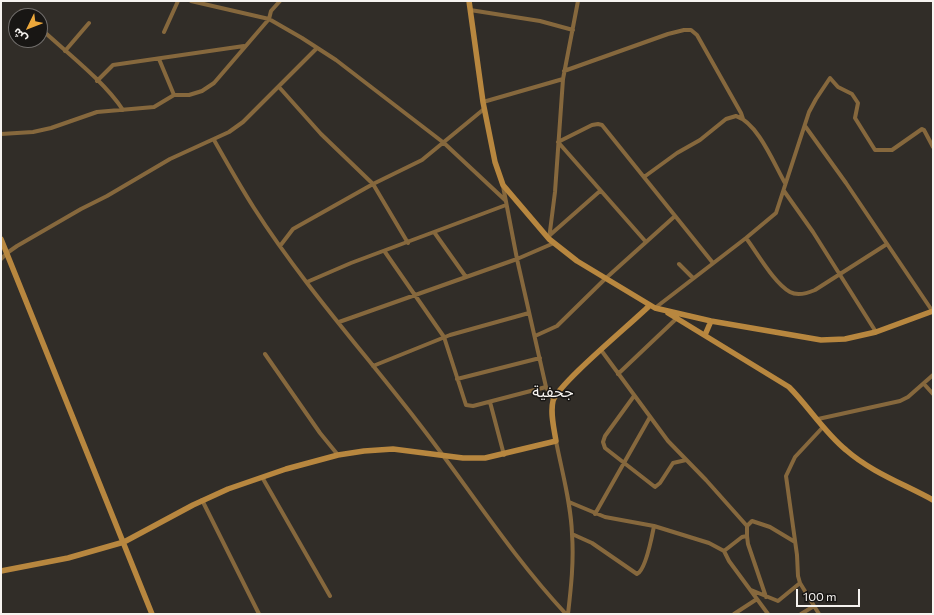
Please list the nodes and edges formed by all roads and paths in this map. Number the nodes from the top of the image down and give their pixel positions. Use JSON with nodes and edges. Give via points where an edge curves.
{"nodes":[{"id":1,"x":178,"y":1,"type":"edge"},
{"id":2,"x":191,"y":1,"type":"edge"},
{"id":3,"x":280,"y":1,"type":"edge"},
{"id":4,"x":469,"y":1,"type":"edge"},
{"id":5,"x":578,"y":1,"type":"edge"},
{"id":6,"x":470,"y":10,"type":"junction"},
{"id":7,"x":270,"y":19,"type":"junction"},
{"id":8,"x":88,"y":22,"type":"dead end"},
{"id":9,"x":572,"y":30,"type":"junction"},
{"id":10,"x":164,"y":32,"type":"dead end"},
{"id":11,"x":48,"y":35,"type":"edge"},
{"id":12,"x":245,"y":46,"type":"junction"},
{"id":13,"x":317,"y":48,"type":"junction"},
{"id":14,"x":65,"y":51,"type":"junction"},
{"id":15,"x":159,"y":59,"type":"junction"},
{"id":16,"x":564,"y":71,"type":"junction"},
{"id":17,"x":563,"y":79,"type":"junction"},
{"id":18,"x":97,"y":81,"type":"junction"},
{"id":19,"x":279,"y":87,"type":"junction"},
{"id":20,"x":174,"y":95,"type":"junction"},
{"id":21,"x":483,"y":102,"type":"junction"},
{"id":22,"x":484,"y":109,"type":"junction"},
{"id":23,"x":123,"y":110,"type":"junction"},
{"id":24,"x":743,"y":119,"type":"junction"},
{"id":25,"x":805,"y":126,"type":"junction"},
{"id":26,"x":1,"y":134,"type":"edge"},
{"id":27,"x":214,"y":140,"type":"junction"},
{"id":28,"x":558,"y":142,"type":"junction"},
{"id":29,"x":444,"y":143,"type":"junction"},
{"id":30,"x":933,"y":147,"type":"edge"},
{"id":31,"x":644,"y":177,"type":"junction"},
{"id":32,"x":785,"y":183,"type":"junction"},
{"id":33,"x":373,"y":184,"type":"junction"},
{"id":34,"x":503,"y":185,"type":"junction"},
{"id":35,"x":600,"y":191,"type":"junction"},
{"id":36,"x":784,"y":191,"type":"junction"},
{"id":37,"x":506,"y":202,"type":"junction"},
{"id":38,"x":675,"y":216,"type":"junction"},
{"id":39,"x":434,"y":232,"type":"junction"},
{"id":40,"x":746,"y":238,"type":"junction"},
{"id":41,"x":1,"y":239,"type":"edge"},
{"id":42,"x":551,"y":239,"type":"junction"},
{"id":43,"x":646,"y":242,"type":"junction"},
{"id":44,"x":408,"y":243,"type":"junction"},
{"id":45,"x":887,"y":244,"type":"junction"},
{"id":46,"x":280,"y":246,"type":"junction"},
{"id":47,"x":385,"y":252,"type":"junction"},
{"id":48,"x":7,"y":253,"type":"junction"},
{"id":49,"x":1,"y":259,"type":"edge"},
{"id":50,"x":517,"y":259,"type":"junction"},
{"id":51,"x":713,"y":263,"type":"junction"},
{"id":52,"x":679,"y":264,"type":"dead end"},
{"id":53,"x":839,"y":274,"type":"junction"},
{"id":54,"x":466,"y":277,"type":"junction"},
{"id":55,"x":693,"y":278,"type":"junction"},
{"id":56,"x":605,"y":279,"type":"junction"},
{"id":57,"x":306,"y":282,"type":"junction"},
{"id":58,"x":416,"y":295,"type":"junction"},
{"id":59,"x":652,"y":307,"type":"junction"},
{"id":60,"x":662,"y":310,"type":"junction"},
{"id":61,"x":933,"y":311,"type":"edge"},
{"id":62,"x":529,"y":313,"type":"junction"},
{"id":63,"x":676,"y":319,"type":"junction"},
{"id":64,"x":711,"y":321,"type":"junction"},
{"id":65,"x":339,"y":322,"type":"junction"},
{"id":66,"x":876,"y":332,"type":"junction"},
{"id":67,"x":705,"y":335,"type":"junction"},
{"id":68,"x":535,"y":336,"type":"junction"},
{"id":69,"x":444,"y":337,"type":"junction"},
{"id":70,"x":601,"y":350,"type":"junction"},
{"id":71,"x":265,"y":354,"type":"dead end"},
{"id":72,"x":540,"y":358,"type":"junction"},
{"id":73,"x":373,"y":366,"type":"junction"},
{"id":74,"x":618,"y":374,"type":"junction"},
{"id":75,"x":933,"y":375,"type":"edge"},
{"id":76,"x":457,"y":380,"type":"junction"},
{"id":77,"x":924,"y":384,"type":"junction"},
{"id":78,"x":546,"y":387,"type":"junction"},
{"id":79,"x":933,"y":394,"type":"edge"},
{"id":80,"x":634,"y":396,"type":"junction"},
{"id":81,"x":554,"y":399,"type":"junction"},
{"id":82,"x":490,"y":402,"type":"junction"},
{"id":83,"x":650,"y":418,"type":"junction"},
{"id":84,"x":818,"y":419,"type":"junction"},
{"id":85,"x":823,"y":427,"type":"junction"},
{"id":86,"x":556,"y":441,"type":"junction"},
{"id":87,"x":338,"y":455,"type":"junction"},
{"id":88,"x":442,"y":455,"type":"junction"},
{"id":89,"x":504,"y":455,"type":"junction"},
{"id":90,"x":686,"y":460,"type":"junction"},
{"id":91,"x":624,"y":464,"type":"junction"},
{"id":92,"x":262,"y":477,"type":"junction"},
{"id":93,"x":202,"y":500,"type":"junction"},
{"id":94,"x":933,"y":500,"type":"edge"},
{"id":95,"x":569,"y":502,"type":"junction"},
{"id":96,"x":595,"y":514,"type":"junction"},
{"id":97,"x":654,"y":526,"type":"junction"},
{"id":98,"x":747,"y":526,"type":"junction"},
{"id":99,"x":572,"y":534,"type":"junction"},
{"id":100,"x":747,"y":536,"type":"junction"},
{"id":101,"x":124,"y":542,"type":"junction"},
{"id":102,"x":796,"y":542,"type":"junction"},
{"id":103,"x":724,"y":551,"type":"junction"},
{"id":104,"x":1,"y":571,"type":"edge"},
{"id":105,"x":800,"y":583,"type":"junction"},
{"id":106,"x":751,"y":590,"type":"junction"},
{"id":107,"x":330,"y":596,"type":"dead end"},
{"id":108,"x":766,"y":597,"type":"junction"},
{"id":109,"x":757,"y":599,"type":"junction"},
{"id":110,"x":814,"y":606,"type":"junction"},
{"id":111,"x":152,"y":614,"type":"edge"},
{"id":112,"x":259,"y":614,"type":"edge"},
{"id":113,"x":567,"y":614,"type":"edge"},
{"id":114,"x":734,"y":614,"type":"edge"},
{"id":115,"x":768,"y":614,"type":"edge"},
{"id":116,"x":801,"y":614,"type":"edge"},
{"id":117,"x":819,"y":614,"type":"edge"}],
"edges":[{"from":1,"to":10,"type":"street"},
{"from":2,"to":7,"type":"street"},
{"from":3,"to":7,"type":"street","via":[[271,11]]},
{"from":4,"to":6,"type":"street"},
{"from":5,"to":9,"type":"street"},
{"from":6,"to":9,"type":"street","via":[[532,20]]},
{"from":6,"to":21,"type":"street"},
{"from":7,"to":12,"type":"street"},
{"from":7,"to":13,"type":"street"},
{"from":8,"to":14,"type":"street"},
{"from":9,"to":16,"type":"street"},
{"from":11,"to":14,"type":"street"},
{"from":12,"to":15,"type":"street"},
{"from":12,"to":20,"type":"street","via":[[209,87],[190,96]]},
{"from":13,"to":19,"type":"street"},
{"from":13,"to":29,"type":"street"},
{"from":14,"to":18,"type":"street"},
{"from":15,"to":18,"type":"street","via":[[113,65]]},
{"from":15,"to":20,"type":"street"},
{"from":16,"to":17,"type":"street"},
{"from":16,"to":24,"type":"street","via":[[668,34],[691,30],[697,36]]},
{"from":17,"to":21,"type":"street"},
{"from":17,"to":28,"type":"street"},
{"from":18,"to":23,"type":"street","via":[[118,101]]},
{"from":19,"to":27,"type":"street","via":[[243,122]]},
{"from":19,"to":33,"type":"street","via":[[321,134]]},
{"from":20,"to":23,"type":"street","via":[[154,107]]},
{"from":21,"to":22,"type":"street"},
{"from":22,"to":29,"type":"street"},
{"from":22,"to":34,"type":"street","via":[[495,162]]},
{"from":23,"to":26,"type":"street","via":[[97,112],[34,132]]},
{"from":24,"to":31,"type":"street","via":[[736,116],[726,119],[700,140]]},
{"from":24,"to":32,"type":"street","via":[[756,132]]},
{"from":25,"to":30,"type":"street","via":[[816,99],[830,78],[838,87],[852,94],[858,103],[855,118],[876,150],[892,150],[922,129]]},
{"from":25,"to":32,"type":"street"},
{"from":25,"to":45,"type":"street"},
{"from":27,"to":46,"type":"street"},
{"from":27,"to":48,"type":"street","via":[[170,159]]},
{"from":28,"to":31,"type":"street","via":[[592,125],[600,124]]},
{"from":28,"to":35,"type":"street"},
{"from":28,"to":42,"type":"street"},
{"from":29,"to":33,"type":"street","via":[[417,163]]},
{"from":29,"to":37,"type":"street"},
{"from":31,"to":38,"type":"street"},
{"from":32,"to":36,"type":"street"},
{"from":33,"to":44,"type":"street"},
{"from":33,"to":46,"type":"street","via":[[293,229]]},
{"from":34,"to":37,"type":"street"},
{"from":34,"to":42,"type":"street"},
{"from":35,"to":42,"type":"street"},
{"from":35,"to":43,"type":"street"},
{"from":36,"to":40,"type":"street","via":[[775,215]]},
{"from":36,"to":53,"type":"street"},
{"from":37,"to":39,"type":"street"},
{"from":37,"to":50,"type":"street"},
{"from":38,"to":43,"type":"street"},
{"from":38,"to":51,"type":"street"},
{"from":39,"to":44,"type":"street"},
{"from":39,"to":54,"type":"street"},
{"from":40,"to":51,"type":"street"},
{"from":40,"to":53,"type":"street","via":[[780,283],[791,292],[810,292]]},
{"from":41,"to":48,"type":"street"},
{"from":42,"to":50,"type":"street"},
{"from":42,"to":56,"type":"street"},
{"from":43,"to":56,"type":"street"},
{"from":44,"to":47,"type":"street"},
{"from":45,"to":53,"type":"street"},
{"from":45,"to":61,"type":"street"},
{"from":46,"to":57,"type":"street"},
{"from":47,"to":57,"type":"street"},
{"from":47,"to":58,"type":"street"},
{"from":48,"to":49,"type":"street"},
{"from":48,"to":101,"type":"street"},
{"from":50,"to":54,"type":"street"},
{"from":50,"to":62,"type":"street"},
{"from":51,"to":55,"type":"street"},
{"from":52,"to":55,"type":"street"},
{"from":53,"to":66,"type":"street"},
{"from":54,"to":58,"type":"street"},
{"from":55,"to":59,"type":"street"},
{"from":56,"to":59,"type":"street"},
{"from":56,"to":68,"type":"street","via":[[557,326]]},
{"from":57,"to":65,"type":"street"},
{"from":58,"to":65,"type":"street"},
{"from":58,"to":69,"type":"street"},
{"from":59,"to":60,"type":"street"},
{"from":59,"to":70,"type":"street"},
{"from":60,"to":63,"type":"street"},
{"from":60,"to":64,"type":"street"},
{"from":61,"to":66,"type":"street"},
{"from":62,"to":68,"type":"street"},
{"from":62,"to":69,"type":"street"},
{"from":63,"to":67,"type":"street"},
{"from":63,"to":74,"type":"street"},
{"from":64,"to":66,"type":"street","via":[[821,340],[845,339]]},
{"from":64,"to":67,"type":"street"},
{"from":65,"to":73,"type":"street"},
{"from":67,"to":84,"type":"street","via":[[788,387]]},
{"from":68,"to":72,"type":"street"},
{"from":69,"to":73,"type":"street"},
{"from":69,"to":76,"type":"street"},
{"from":70,"to":74,"type":"street"},
{"from":70,"to":81,"type":"street"},
{"from":71,"to":87,"type":"street"},
{"from":72,"to":76,"type":"street"},
{"from":72,"to":78,"type":"street"},
{"from":73,"to":88,"type":"street"},
{"from":74,"to":80,"type":"street"},
{"from":75,"to":77,"type":"street"},
{"from":76,"to":82,"type":"street","via":[[466,406]]},
{"from":77,"to":79,"type":"street"},
{"from":77,"to":84,"type":"street","via":[[900,401]]},
{"from":78,"to":81,"type":"street"},
{"from":78,"to":82,"type":"street"},
{"from":80,"to":83,"type":"street"},
{"from":80,"to":91,"type":"street","via":[[614,421],[603,442],[605,448]]},
{"from":81,"to":86,"type":"street"},
{"from":82,"to":89,"type":"street"},
{"from":83,"to":90,"type":"street"},
{"from":83,"to":91,"type":"street"},
{"from":84,"to":85,"type":"street"},
{"from":85,"to":94,"type":"street","via":[[857,458]]},
{"from":85,"to":102,"type":"street","via":[[803,447],[787,472],[787,490]]},
{"from":86,"to":89,"type":"street"},
{"from":86,"to":95,"type":"street"},
{"from":87,"to":88,"type":"street","via":[[394,449]]},
{"from":87,"to":92,"type":"street"},
{"from":88,"to":89,"type":"street","via":[[476,459]]},
{"from":88,"to":113,"type":"street","via":[[525,566]]},
{"from":90,"to":91,"type":"street","via":[[673,463],[655,487]]},
{"from":90,"to":98,"type":"street"},
{"from":91,"to":96,"type":"street"},
{"from":92,"to":93,"type":"street"},
{"from":92,"to":107,"type":"street"},
{"from":93,"to":101,"type":"street"},
{"from":93,"to":112,"type":"street"},
{"from":95,"to":96,"type":"street"},
{"from":95,"to":99,"type":"street"},
{"from":96,"to":97,"type":"street"},
{"from":97,"to":99,"type":"street","via":[[641,572],[637,574],[588,540]]},
{"from":97,"to":103,"type":"street","via":[[709,543]]},
{"from":98,"to":100,"type":"street"},
{"from":98,"to":102,"type":"street","via":[[754,521]]},
{"from":99,"to":113,"type":"street","via":[[573,563]]},
{"from":100,"to":103,"type":"street"},
{"from":100,"to":108,"type":"street"},
{"from":101,"to":104,"type":"street","via":[[68,558]]},
{"from":101,"to":111,"type":"street"},
{"from":102,"to":105,"type":"street"},
{"from":103,"to":106,"type":"street"},
{"from":105,"to":108,"type":"street","via":[[778,601]]},
{"from":105,"to":110,"type":"street"},
{"from":106,"to":108,"type":"street"},
{"from":106,"to":109,"type":"street"},
{"from":109,"to":114,"type":"street"},
{"from":109,"to":115,"type":"street"},
{"from":110,"to":116,"type":"street"},
{"from":110,"to":117,"type":"street"}]}
